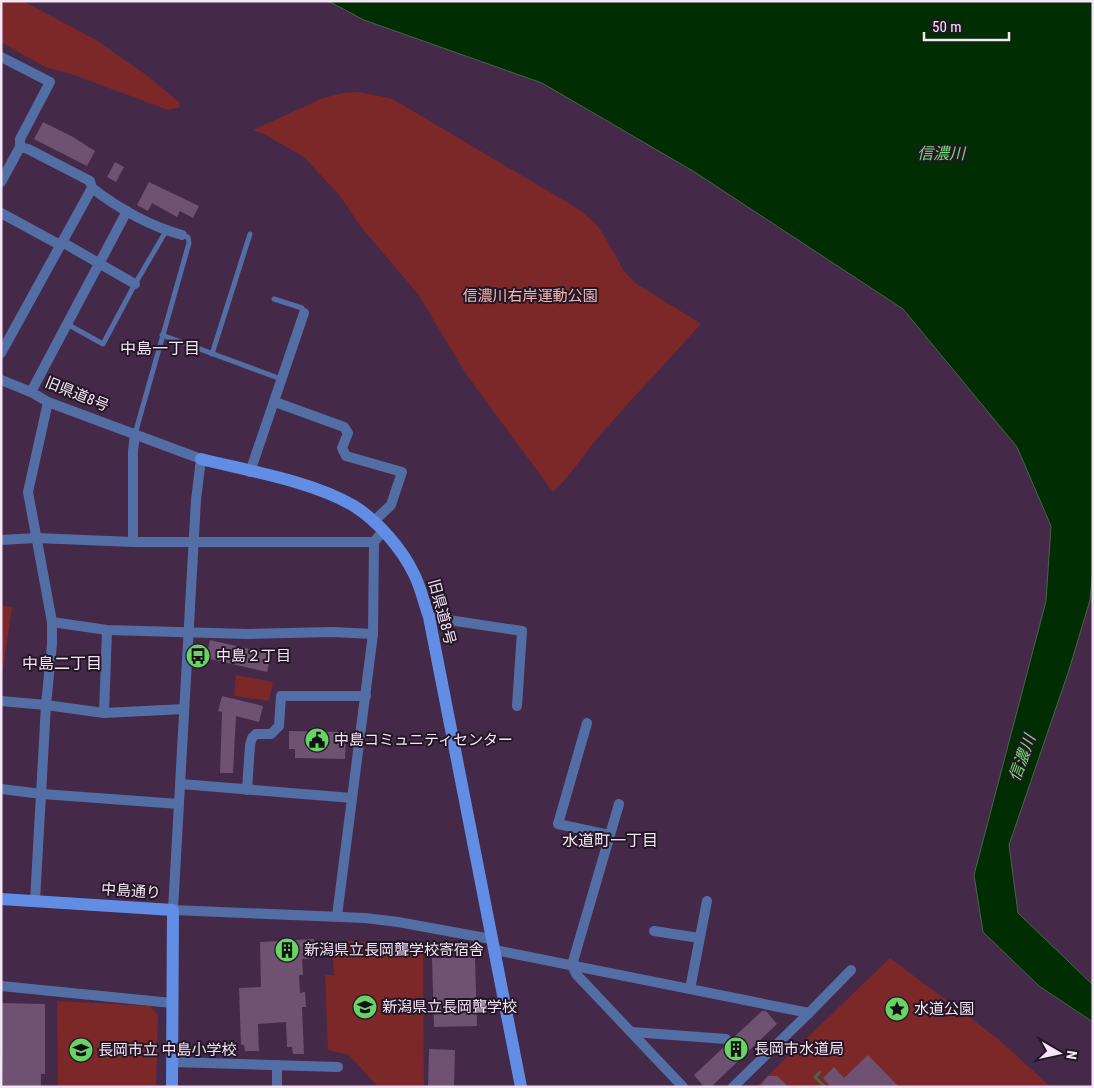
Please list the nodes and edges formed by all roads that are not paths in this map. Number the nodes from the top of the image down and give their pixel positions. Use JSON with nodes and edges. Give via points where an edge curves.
{"nodes":[{"id":1,"x":1,"y":57,"type":"edge"},
{"id":2,"x":20,"y":147,"type":"junction"},
{"id":3,"x":1,"y":182,"type":"edge"},
{"id":4,"x":92,"y":188,"type":"junction"},
{"id":5,"x":127,"y":211,"type":"junction"},
{"id":6,"x":1,"y":213,"type":"edge"},
{"id":7,"x":166,"y":231,"type":"junction"},
{"id":8,"x":250,"y":234,"type":"dead end"},
{"id":9,"x":182,"y":235,"type":"joint"},
{"id":10,"x":61,"y":244,"type":"junction"},
{"id":11,"x":100,"y":263,"type":"junction"},
{"id":12,"x":135,"y":284,"type":"junction"},
{"id":13,"x":274,"y":299,"type":"dead end"},
{"id":14,"x":304,"y":313,"type":"joint"},
{"id":15,"x":67,"y":324,"type":"junction"},
{"id":16,"x":162,"y":336,"type":"junction"},
{"id":17,"x":1,"y":353,"type":"edge"},
{"id":18,"x":212,"y":354,"type":"junction"},
{"id":19,"x":282,"y":379,"type":"junction"},
{"id":20,"x":1,"y":380,"type":"edge"},
{"id":21,"x":31,"y":392,"type":"junction"},
{"id":22,"x":48,"y":402,"type":"junction"},
{"id":23,"x":275,"y":402,"type":"junction"},
{"id":24,"x":135,"y":434,"type":"junction"},
{"id":25,"x":201,"y":460,"type":"junction"},
{"id":26,"x":250,"y":472,"type":"junction"},
{"id":27,"x":373,"y":522,"type":"junction"},
{"id":28,"x":383,"y":531,"type":"junction"},
{"id":29,"x":36,"y":538,"type":"junction"},
{"id":30,"x":1,"y":540,"type":"edge"},
{"id":31,"x":194,"y":541,"type":"junction"},
{"id":32,"x":133,"y":542,"type":"junction"},
{"id":33,"x":374,"y":542,"type":"junction"},
{"id":34,"x":429,"y":618,"type":"junction"},
{"id":35,"x":52,"y":622,"type":"junction"},
{"id":36,"x":107,"y":630,"type":"junction"},
{"id":37,"x":189,"y":631,"type":"junction"},
{"id":38,"x":373,"y":634,"type":"junction"},
{"id":39,"x":366,"y":696,"type":"junction"},
{"id":40,"x":1,"y":701,"type":"edge"},
{"id":41,"x":46,"y":705,"type":"junction"},
{"id":42,"x":517,"y":706,"type":"dead end"},
{"id":43,"x":184,"y":710,"type":"junction"},
{"id":44,"x":104,"y":713,"type":"junction"},
{"id":45,"x":587,"y":723,"type":"dead end"},
{"id":46,"x":181,"y":784,"type":"junction"},
{"id":47,"x":1,"y":789,"type":"edge"},
{"id":48,"x":247,"y":790,"type":"junction"},
{"id":49,"x":42,"y":794,"type":"junction"},
{"id":50,"x":352,"y":798,"type":"junction"},
{"id":51,"x":179,"y":804,"type":"junction"},
{"id":52,"x":619,"y":804,"type":"dead end"},
{"id":53,"x":609,"y":836,"type":"junction"},
{"id":54,"x":1,"y":899,"type":"edge"},
{"id":55,"x":35,"y":901,"type":"junction"},
{"id":56,"x":707,"y":901,"type":"dead end"},
{"id":57,"x":173,"y":910,"type":"junction"},
{"id":58,"x":337,"y":916,"type":"junction"},
{"id":59,"x":654,"y":931,"type":"dead end"},
{"id":60,"x":699,"y":938,"type":"junction"},
{"id":61,"x":493,"y":945,"type":"junction"},
{"id":62,"x":572,"y":965,"type":"junction"},
{"id":63,"x":851,"y":970,"type":"dead end"},
{"id":64,"x":1,"y":986,"type":"edge"},
{"id":65,"x":690,"y":989,"type":"junction"},
{"id":66,"x":172,"y":1004,"type":"junction"},
{"id":67,"x":809,"y":1013,"type":"junction"},
{"id":68,"x":632,"y":1032,"type":"junction"},
{"id":69,"x":726,"y":1038,"type":"dead end"},
{"id":70,"x":172,"y":1062,"type":"junction"},
{"id":71,"x":277,"y":1065,"type":"junction"},
{"id":72,"x":338,"y":1066,"type":"dead end"},
{"id":73,"x":172,"y":1087,"type":"edge"},
{"id":74,"x":277,"y":1087,"type":"edge"},
{"id":75,"x":521,"y":1087,"type":"edge"},
{"id":76,"x":683,"y":1087,"type":"edge"},
{"id":77,"x":733,"y":1087,"type":"edge"}],
"edges":[{"from":1,"to":2,"type":"street","via":[[50,82],[20,139]]},
{"from":2,"to":3,"type":"street"},
{"from":2,"to":4,"type":"street","via":[[90,181]]},
{"from":4,"to":5,"type":"street"},
{"from":4,"to":10,"type":"street"},
{"from":5,"to":7,"type":"street"},
{"from":5,"to":11,"type":"street"},
{"from":6,"to":10,"type":"street"},
{"from":7,"to":9,"type":"street"},
{"from":7,"to":12,"type":"lane"},
{"from":8,"to":18,"type":"lane"},
{"from":9,"to":16,"type":"lane","via":[[188,237],[189,243]]},
{"from":10,"to":11,"type":"street"},
{"from":10,"to":17,"type":"street"},
{"from":11,"to":12,"type":"street"},
{"from":11,"to":15,"type":"street"},
{"from":12,"to":15,"type":"lane","via":[[103,344]]},
{"from":13,"to":14,"type":"lane","via":[[302,308]]},
{"from":14,"to":19,"type":"street"},
{"from":15,"to":21,"type":"street"},
{"from":16,"to":18,"type":"lane"},
{"from":16,"to":24,"type":"lane"},
{"from":18,"to":19,"type":"lane"},
{"from":19,"to":23,"type":"street"},
{"from":20,"to":21,"type":"street","name":"旧県道8号"},
{"from":21,"to":22,"type":"street","name":"旧県道8号"},
{"from":22,"to":24,"type":"street","name":"旧県道8号"},
{"from":22,"to":29,"type":"street","via":[[28,492]]},
{"from":23,"to":26,"type":"street"},
{"from":23,"to":27,"type":"street","via":[[344,427],[348,433],[342,448],[346,456],[402,472],[391,506]]},
{"from":24,"to":25,"type":"street","name":"旧県道8号"},
{"from":24,"to":32,"type":"street"},
{"from":25,"to":26,"type":"street","name":"旧県道8号"},
{"from":25,"to":31,"type":"street"},
{"from":26,"to":27,"type":"street","name":"旧県道8号","via":[[323,492],[352,505]]},
{"from":27,"to":28,"type":"street","name":"旧県道8号"},
{"from":28,"to":33,"type":"street"},
{"from":28,"to":34,"type":"street","name":"旧県道8号","via":[[414,573]]},
{"from":29,"to":30,"type":"street"},
{"from":29,"to":32,"type":"street"},
{"from":29,"to":35,"type":"street"},
{"from":31,"to":32,"type":"street"},
{"from":31,"to":33,"type":"street"},
{"from":31,"to":37,"type":"street"},
{"from":33,"to":38,"type":"street"},
{"from":34,"to":42,"type":"street","via":[[522,631]]},
{"from":34,"to":61,"type":"street","name":"旧県道8号"},
{"from":35,"to":36,"type":"street"},
{"from":35,"to":41,"type":"street"},
{"from":36,"to":37,"type":"street"},
{"from":36,"to":44,"type":"street"},
{"from":37,"to":38,"type":"street"},
{"from":37,"to":43,"type":"street"},
{"from":38,"to":39,"type":"street"},
{"from":39,"to":48,"type":"street","via":[[281,696],[279,726],[270,734],[256,734],[252,738]]},
{"from":39,"to":50,"type":"street"},
{"from":40,"to":41,"type":"street"},
{"from":41,"to":44,"type":"street"},
{"from":41,"to":49,"type":"street"},
{"from":43,"to":44,"type":"street"},
{"from":43,"to":46,"type":"street"},
{"from":45,"to":53,"type":"street","via":[[558,824]]},
{"from":46,"to":48,"type":"street"},
{"from":46,"to":51,"type":"street"},
{"from":47,"to":49,"type":"street"},
{"from":48,"to":50,"type":"street"},
{"from":49,"to":51,"type":"street"},
{"from":49,"to":55,"type":"street"},
{"from":50,"to":58,"type":"street"},
{"from":51,"to":57,"type":"street"},
{"from":52,"to":53,"type":"street"},
{"from":53,"to":62,"type":"street"},
{"from":54,"to":55,"type":"street","name":"中島通り"},
{"from":55,"to":57,"type":"street","name":"中島通り"},
{"from":56,"to":60,"type":"street"},
{"from":57,"to":58,"type":"street"},
{"from":57,"to":66,"type":"street","name":"中島通り"},
{"from":58,"to":61,"type":"street","via":[[398,922]]},
{"from":59,"to":60,"type":"street"},
{"from":60,"to":65,"type":"street"},
{"from":61,"to":62,"type":"street"},
{"from":61,"to":75,"type":"street","name":"旧県道8号"},
{"from":62,"to":65,"type":"street"},
{"from":62,"to":68,"type":"street","via":[[576,974]]},
{"from":63,"to":67,"type":"street"},
{"from":64,"to":66,"type":"street"},
{"from":65,"to":67,"type":"street"},
{"from":66,"to":70,"type":"street","name":"中島通り"},
{"from":67,"to":77,"type":"street"},
{"from":68,"to":69,"type":"street"},
{"from":68,"to":76,"type":"street"},
{"from":70,"to":71,"type":"street"},
{"from":70,"to":73,"type":"street","name":"中島通り"},
{"from":71,"to":72,"type":"street"},
{"from":71,"to":74,"type":"street"}]}
